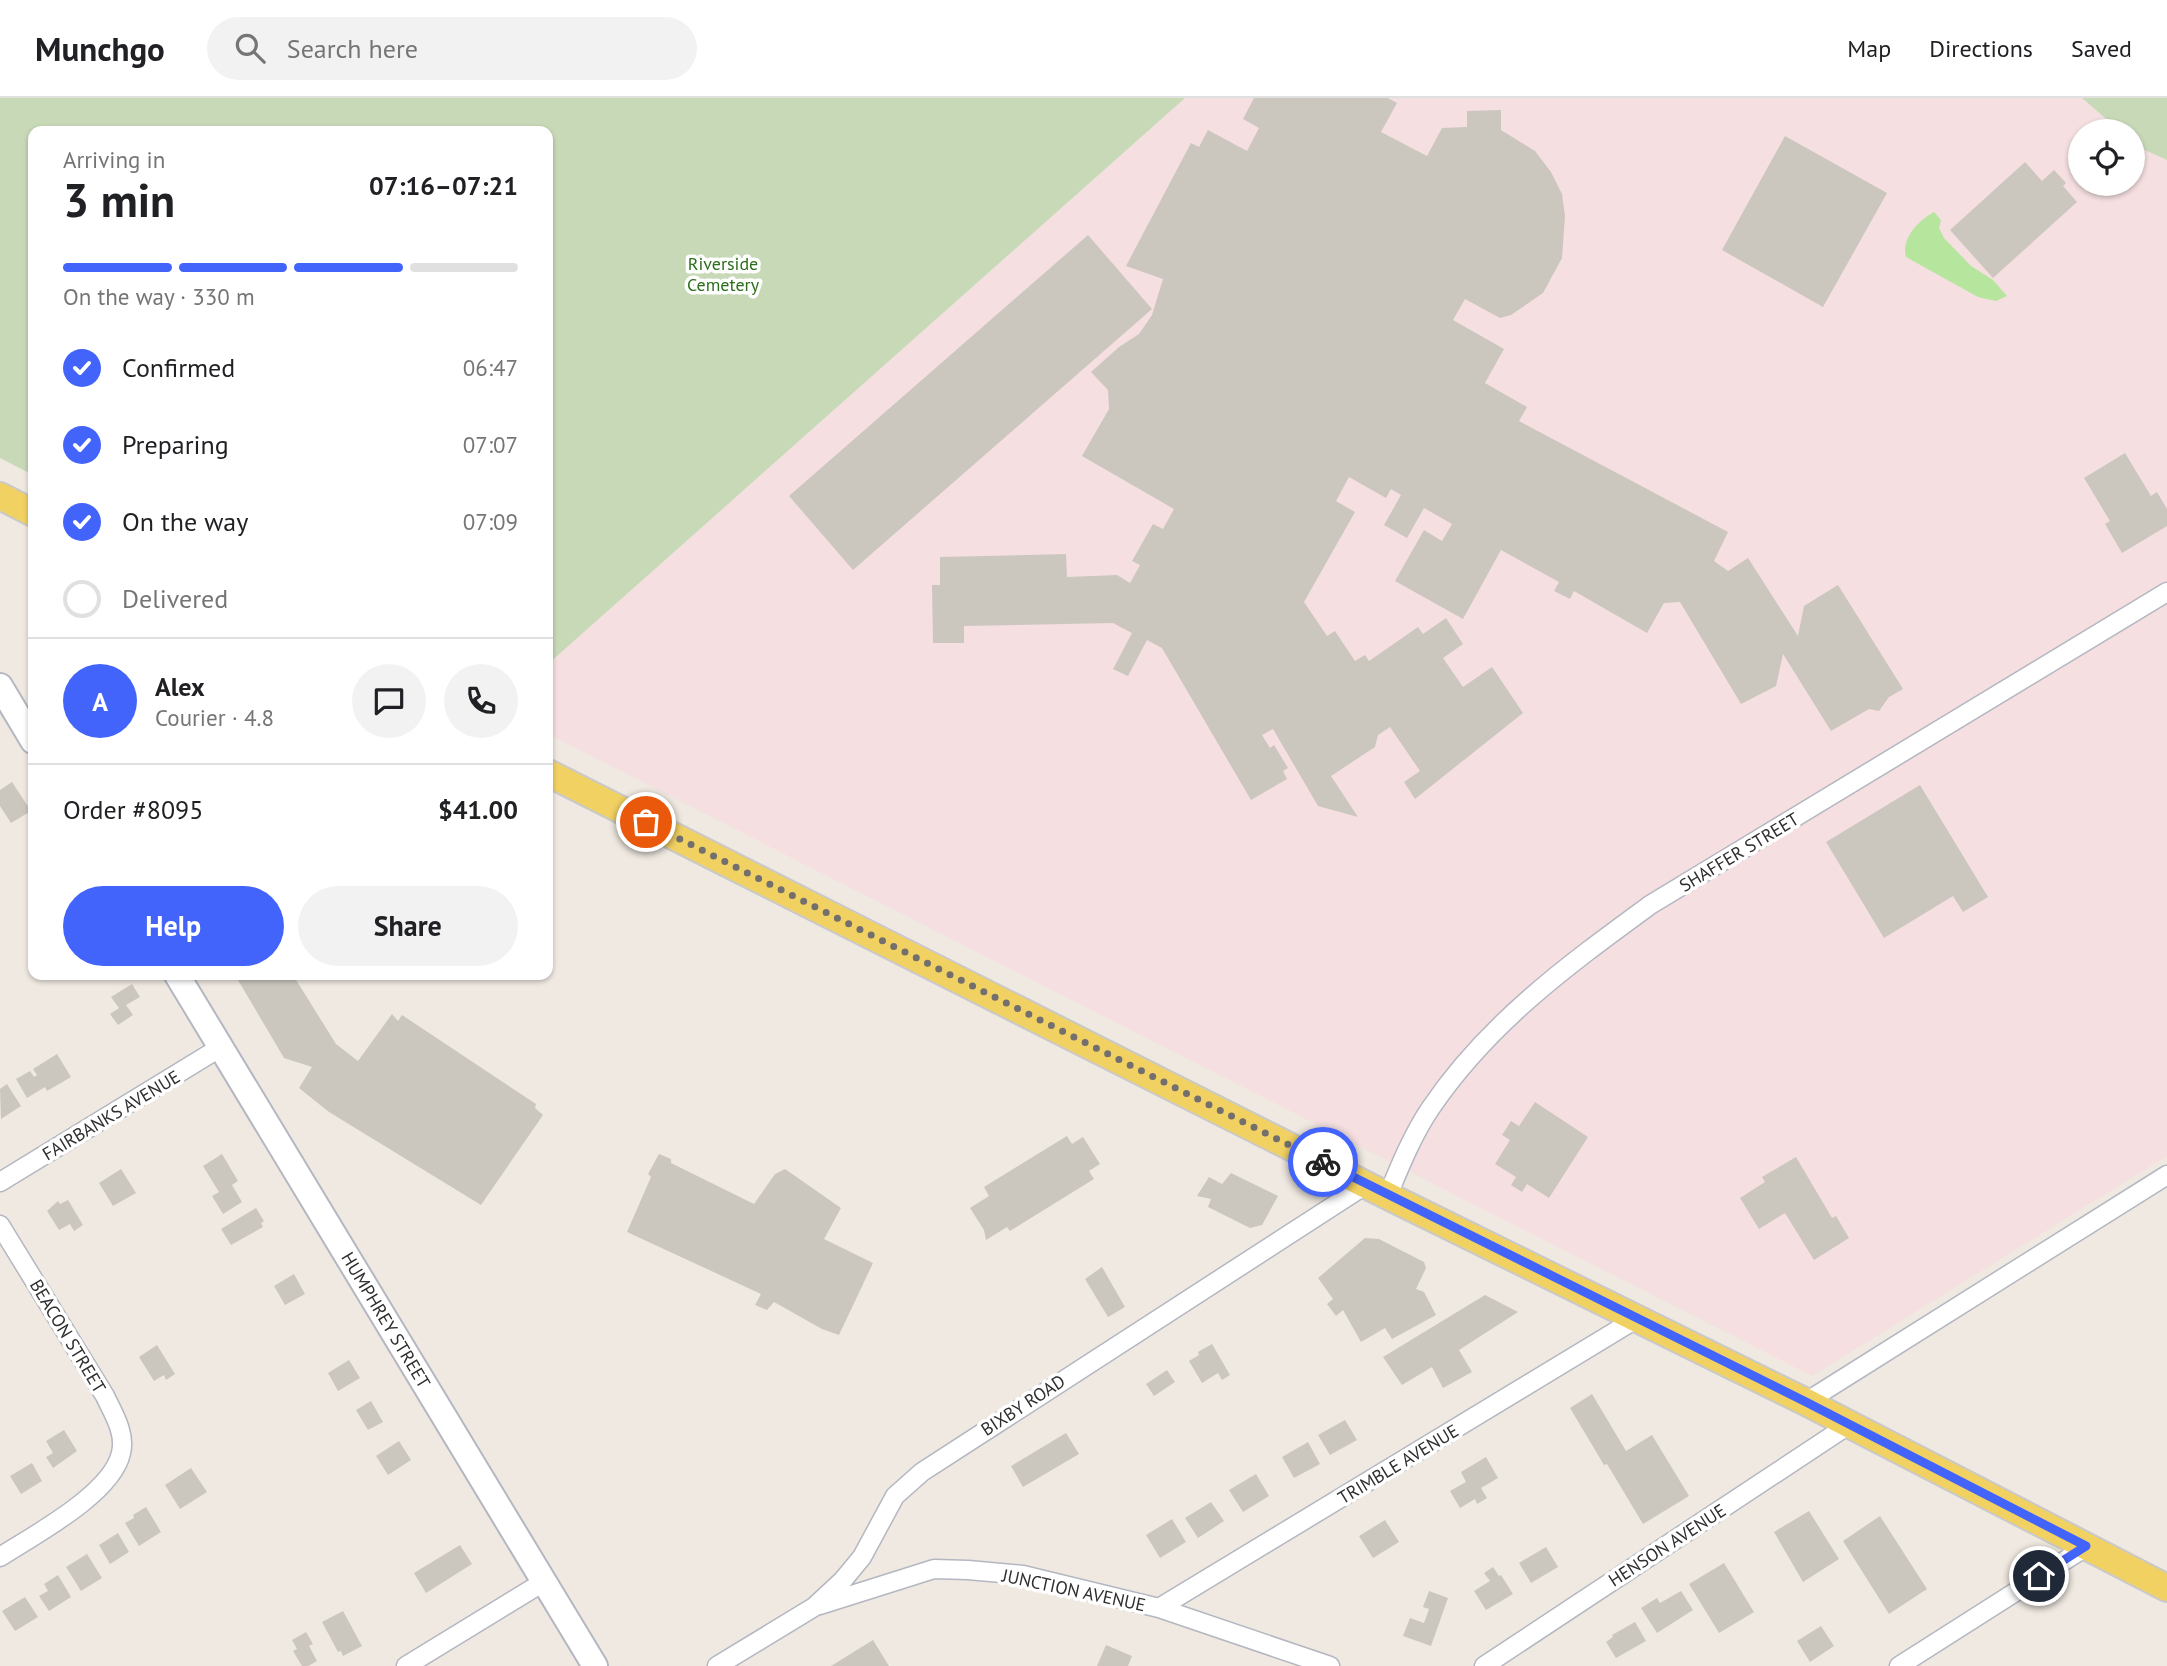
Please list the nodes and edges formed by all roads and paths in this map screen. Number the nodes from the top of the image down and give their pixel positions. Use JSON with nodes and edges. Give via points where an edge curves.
{"nodes":[{"id":1,"x":0,"y":496,"type":"edge"},
{"id":2,"x":28,"y":510,"type":"edge"},
{"id":3,"x":2167,"y":592,"type":"edge"},
{"id":4,"x":0,"y":686,"type":"edge"},
{"id":5,"x":28,"y":733,"type":"edge"},
{"id":6,"x":553,"y":776,"type":"edge"},
{"id":7,"x":180,"y":980,"type":"edge"},
{"id":8,"x":221,"y":1048,"type":"junction"},
{"id":9,"x":2167,"y":1175,"type":"edge"},
{"id":10,"x":0,"y":1182,"type":"edge"},
{"id":11,"x":1377,"y":1190,"type":"junction"},
{"id":12,"x":0,"y":1225,"type":"edge"},
{"id":13,"x":1636,"y":1319,"type":"junction"},
{"id":14,"x":1806,"y":1402,"type":"junction"},
{"id":15,"x":1850,"y":1424,"type":"junction"},
{"id":16,"x":2086,"y":1546,"type":"junction"},
{"id":17,"x":0,"y":1557,"type":"edge"},
{"id":18,"x":545,"y":1581,"type":"junction"},
{"id":19,"x":2167,"y":1588,"type":"edge"},
{"id":20,"x":814,"y":1607,"type":"junction"},
{"id":21,"x":1159,"y":1608,"type":"junction"},
{"id":22,"x":406,"y":1666,"type":"edge"},
{"id":23,"x":595,"y":1666,"type":"edge"},
{"id":24,"x":717,"y":1666,"type":"edge"},
{"id":25,"x":1331,"y":1666,"type":"edge"},
{"id":26,"x":1484,"y":1666,"type":"edge"},
{"id":27,"x":1899,"y":1666,"type":"edge"}],
"edges":[{"from":1,"to":2,"type":"main road"},
{"from":3,"to":11,"type":"street","name":"SHAFFER STREET","via":[[1650,905],[1572,962],[1524,1002],[1453,1079]]},
{"from":4,"to":5,"type":"street"},
{"from":6,"to":11,"type":"main road"},
{"from":7,"to":8,"type":"street","name":"HUMPHREY STREET"},
{"from":8,"to":10,"type":"street","name":"FAIRBANKS AVENUE"},
{"from":8,"to":18,"type":"street","name":"HUMPHREY STREET"},
{"from":9,"to":14,"type":"street"},
{"from":11,"to":13,"type":"main road"},
{"from":11,"to":20,"type":"street","name":"BIXBY ROAD","via":[[922,1472],[895,1496],[855,1566]]},
{"from":12,"to":17,"type":"street","name":"BEACON STREET","via":[[105,1396],[122,1438],[114,1469],[93,1494]]},
{"from":13,"to":14,"type":"main road"},
{"from":13,"to":21,"type":"street","name":"TRIMBLE AVENUE"},
{"from":14,"to":15,"type":"main road"},
{"from":15,"to":16,"type":"main road"},
{"from":15,"to":26,"type":"street","name":"HENSON AVENUE"},
{"from":16,"to":19,"type":"main road"},
{"from":16,"to":27,"type":"street"},
{"from":18,"to":22,"type":"street"},
{"from":18,"to":23,"type":"street","name":"HUMPHREY STREET"},
{"from":20,"to":21,"type":"street","name":"JUNCTION AVENUE","via":[[934,1569],[1023,1575]]},
{"from":20,"to":24,"type":"street","name":"BIXBY ROAD"},
{"from":21,"to":25,"type":"street","name":"JUNCTION AVENUE"}]}
